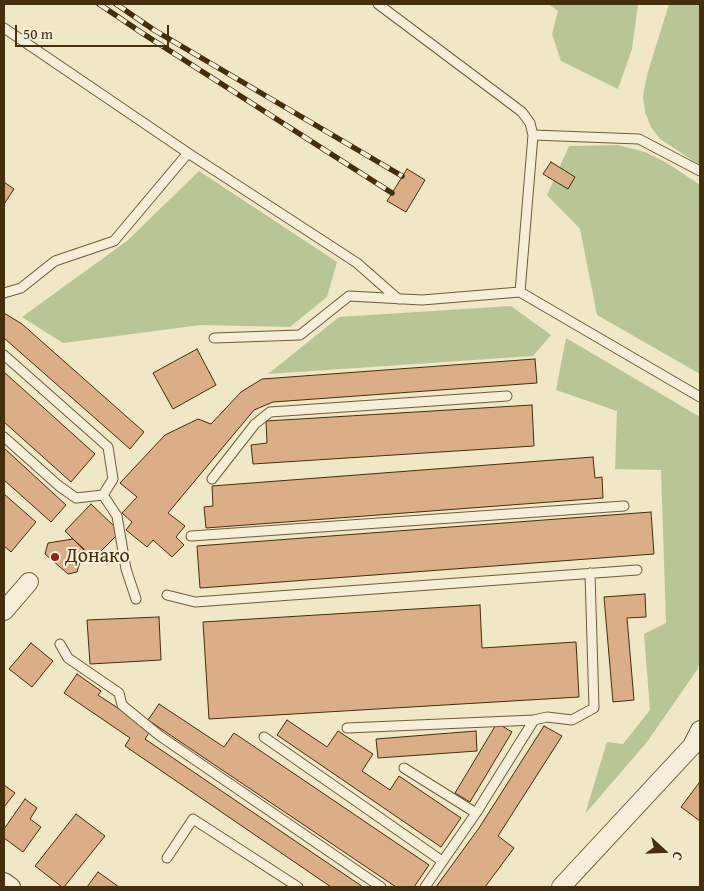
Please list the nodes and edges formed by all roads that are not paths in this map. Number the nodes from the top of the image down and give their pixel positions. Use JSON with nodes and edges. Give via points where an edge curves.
{"nodes":[{"id":1,"x":378,"y":4,"type":"edge"},
{"id":2,"x":4,"y":28,"type":"edge"},
{"id":3,"x":532,"y":135,"type":"junction"},
{"id":4,"x":188,"y":153,"type":"junction"},
{"id":5,"x":700,"y":171,"type":"edge"},
{"id":6,"x":520,"y":292,"type":"junction"},
{"id":7,"x":4,"y":293,"type":"edge"},
{"id":8,"x":398,"y":299,"type":"junction"},
{"id":9,"x":214,"y":338,"type":"dead end"},
{"id":10,"x":4,"y":355,"type":"edge"},
{"id":11,"x":507,"y":396,"type":"dead end"},
{"id":12,"x":700,"y":397,"type":"edge"},
{"id":13,"x":4,"y":437,"type":"edge"},
{"id":14,"x":212,"y":479,"type":"dead end"},
{"id":15,"x":103,"y":495,"type":"junction"},
{"id":16,"x":624,"y":506,"type":"dead end"},
{"id":17,"x":191,"y":536,"type":"dead end"},
{"id":18,"x":638,"y":570,"type":"dead end"},
{"id":19,"x":590,"y":574,"type":"junction"},
{"id":20,"x":29,"y":582,"type":"dead end"},
{"id":21,"x":167,"y":595,"type":"dead end"},
{"id":22,"x":136,"y":599,"type":"dead end"},
{"id":23,"x":4,"y":611,"type":"edge"},
{"id":24,"x":60,"y":644,"type":"dead end"},
{"id":25,"x":534,"y":720,"type":"junction"},
{"id":26,"x":347,"y":728,"type":"dead end"},
{"id":27,"x":264,"y":737,"type":"dead end"},
{"id":28,"x":698,"y":743,"type":"edge"},
{"id":29,"x":404,"y":768,"type":"dead end"},
{"id":30,"x":476,"y":813,"type":"junction"},
{"id":31,"x":167,"y":858,"type":"dead end"},
{"id":32,"x":442,"y":861,"type":"junction"},
{"id":33,"x":4,"y":882,"type":"edge"},
{"id":34,"x":11,"y":887,"type":"edge"},
{"id":35,"x":298,"y":887,"type":"edge"},
{"id":36,"x":381,"y":887,"type":"edge"},
{"id":37,"x":425,"y":887,"type":"edge"},
{"id":38,"x":561,"y":887,"type":"edge"}],
"edges":[{"from":1,"to":3,"type":"lane","via":[[522,112],[530,123]]},
{"from":2,"to":4,"type":"lane"},
{"from":3,"to":5,"type":"lane","via":[[640,139]]},
{"from":3,"to":6,"type":"lane"},
{"from":4,"to":7,"type":"lane","via":[[114,241],[55,261],[21,288]]},
{"from":4,"to":8,"type":"lane","via":[[357,263]]},
{"from":6,"to":8,"type":"lane"},
{"from":6,"to":12,"type":"lane"},
{"from":8,"to":9,"type":"lane","via":[[349,296],[300,334]]},
{"from":10,"to":15,"type":"lane","via":[[108,446],[113,479]]},
{"from":11,"to":14,"type":"lane","via":[[270,412],[256,424]]},
{"from":13,"to":15,"type":"lane","via":[[76,498]]},
{"from":15,"to":22,"type":"lane","via":[[117,516],[126,569]]},
{"from":16,"to":17,"type":"lane"},
{"from":18,"to":19,"type":"lane"},
{"from":19,"to":21,"type":"lane","via":[[195,602]]},
{"from":19,"to":25,"type":"lane","via":[[594,708],[572,720],[547,717]]},
{"from":20,"to":23,"type":"street"},
{"from":24,"to":36,"type":"lane","via":[[68,658],[119,693],[122,705],[160,736]]},
{"from":25,"to":26,"type":"lane"},
{"from":25,"to":30,"type":"lane"},
{"from":27,"to":32,"type":"lane"},
{"from":28,"to":38,"type":"street"},
{"from":29,"to":30,"type":"lane"},
{"from":30,"to":32,"type":"lane"},
{"from":31,"to":35,"type":"lane","via":[[193,819]]},
{"from":32,"to":37,"type":"lane"},
{"from":33,"to":34,"type":"street"}]}
